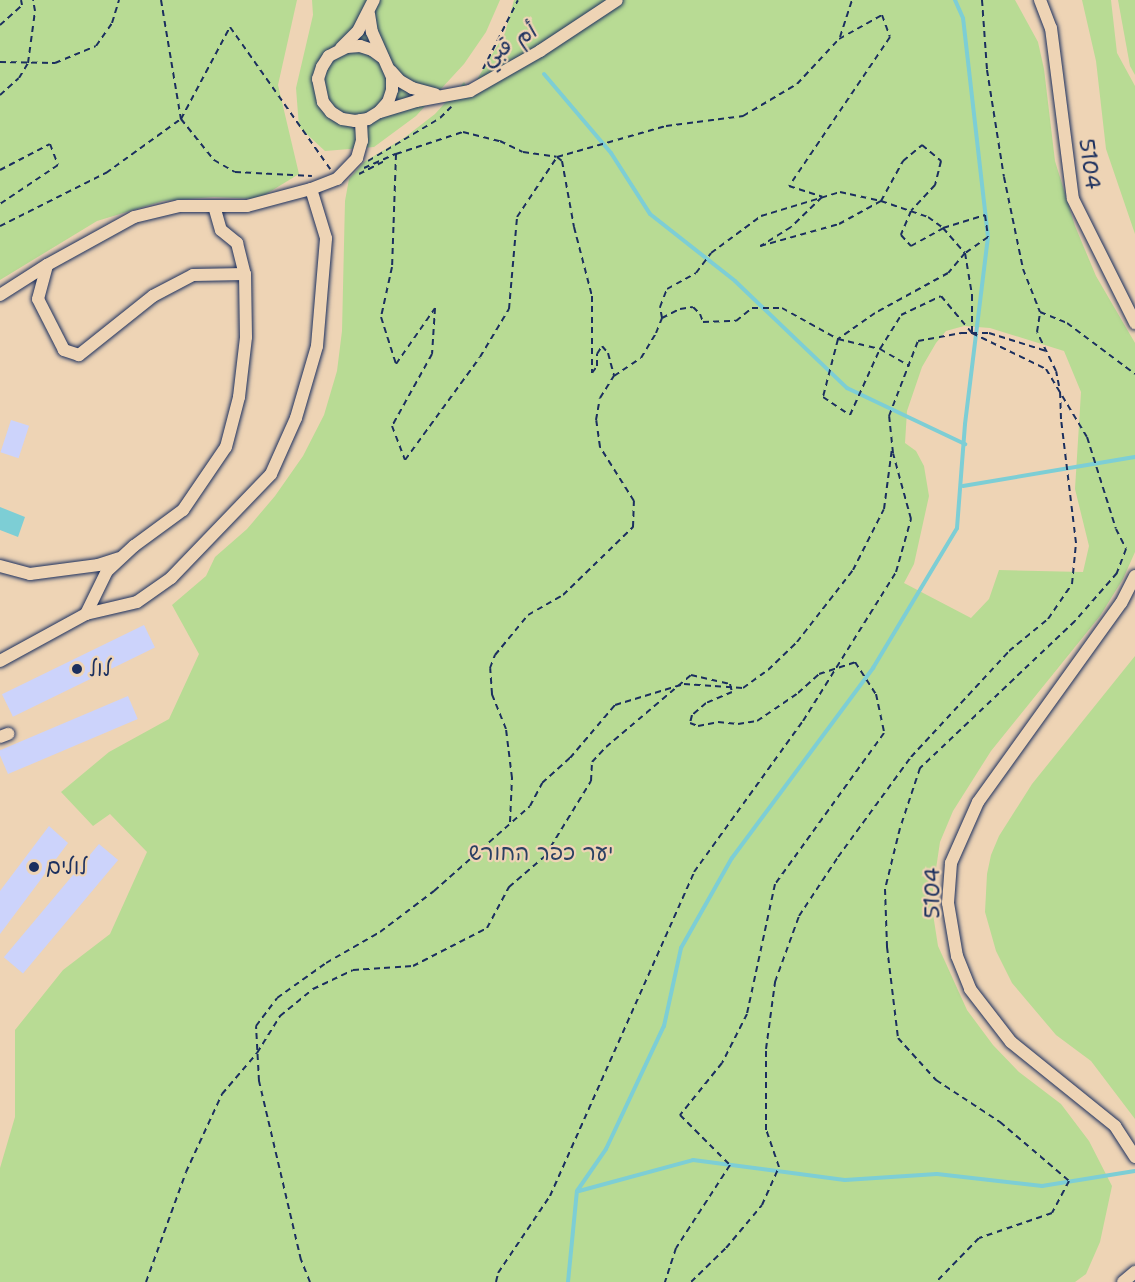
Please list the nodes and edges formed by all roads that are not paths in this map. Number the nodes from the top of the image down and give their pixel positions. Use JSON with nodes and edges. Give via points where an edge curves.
{"nodes":[{"id":1,"x":374,"y":0,"type":"edge"},
{"id":2,"x":617,"y":0,"type":"edge"},
{"id":3,"x":1040,"y":0,"type":"edge"},
{"id":4,"x":369,"y":14,"type":"junction"},
{"id":5,"x":335,"y":52,"type":"junction"},
{"id":6,"x":383,"y":58,"type":"junction"},
{"id":7,"x":389,"y":69,"type":"junction"},
{"id":8,"x":448,"y":95,"type":"junction"},
{"id":9,"x":380,"y":112,"type":"junction"},
{"id":10,"x":361,"y":120,"type":"junction"},
{"id":11,"x":311,"y":189,"type":"junction"},
{"id":12,"x":214,"y":206,"type":"junction"},
{"id":13,"x":47,"y":265,"type":"junction"},
{"id":14,"x":245,"y":274,"type":"junction"},
{"id":15,"x":0,"y":295,"type":"edge"},
{"id":16,"x":1135,"y":322,"type":"edge"},
{"id":17,"x":122,"y":557,"type":"junction"},
{"id":18,"x":0,"y":566,"type":"edge"},
{"id":19,"x":1135,"y":576,"type":"edge"},
{"id":20,"x":86,"y":614,"type":"junction"},
{"id":21,"x":0,"y":662,"type":"edge"},
{"id":22,"x":1135,"y":1157,"type":"edge"},
{"id":23,"x":1135,"y":1272,"type":"edge"},
{"id":24,"x":1123,"y":1282,"type":"edge"}],
"edges":[{"from":1,"to":4,"type":"street"},
{"from":2,"to":8,"type":"street","name":"أم قبي","via":[[470,91]]},
{"from":3,"to":16,"type":"street","name":"5104","via":[[1052,28],[1073,199]]},
{"from":4,"to":5,"type":"street","via":[[348,43]]},
{"from":4,"to":6,"type":"street"},
{"from":5,"to":6,"type":"street","via":[[360,46]]},
{"from":5,"to":10,"type":"street","via":[[322,67],[319,92],[331,112],[342,119]]},
{"from":6,"to":7,"type":"street"},
{"from":7,"to":8,"type":"street","name":"أم قبي","via":[[412,88],[427,94]]},
{"from":7,"to":9,"type":"street","via":[[392,90]]},
{"from":8,"to":9,"type":"street","name":"أم قبي"},
{"from":9,"to":10,"type":"street"},
{"from":10,"to":11,"type":"street","via":[[362,141],[357,158],[337,179]]},
{"from":11,"to":12,"type":"street","via":[[247,206]]},
{"from":11,"to":20,"type":"street","via":[[326,238],[317,346],[296,418],[271,474],[171,579],[137,602]]},
{"from":12,"to":13,"type":"street","via":[[179,206],[134,217]]},
{"from":12,"to":14,"type":"street","via":[[221,231],[237,243]]},
{"from":13,"to":14,"type":"street","via":[[38,299],[64,350],[79,356],[153,296],[192,275]]},
{"from":13,"to":15,"type":"street"},
{"from":14,"to":17,"type":"street","via":[[245,347],[239,397],[226,447],[183,510]]},
{"from":17,"to":18,"type":"street","via":[[98,565],[30,574]]},
{"from":17,"to":20,"type":"street","via":[[108,571]]},
{"from":19,"to":22,"type":"street","name":"5104","via":[[1121,603],[978,802],[951,863],[948,903],[957,956],[970,989],[1011,1042],[1114,1126]]},
{"from":20,"to":21,"type":"street"},
{"from":23,"to":24,"type":"street"}]}
